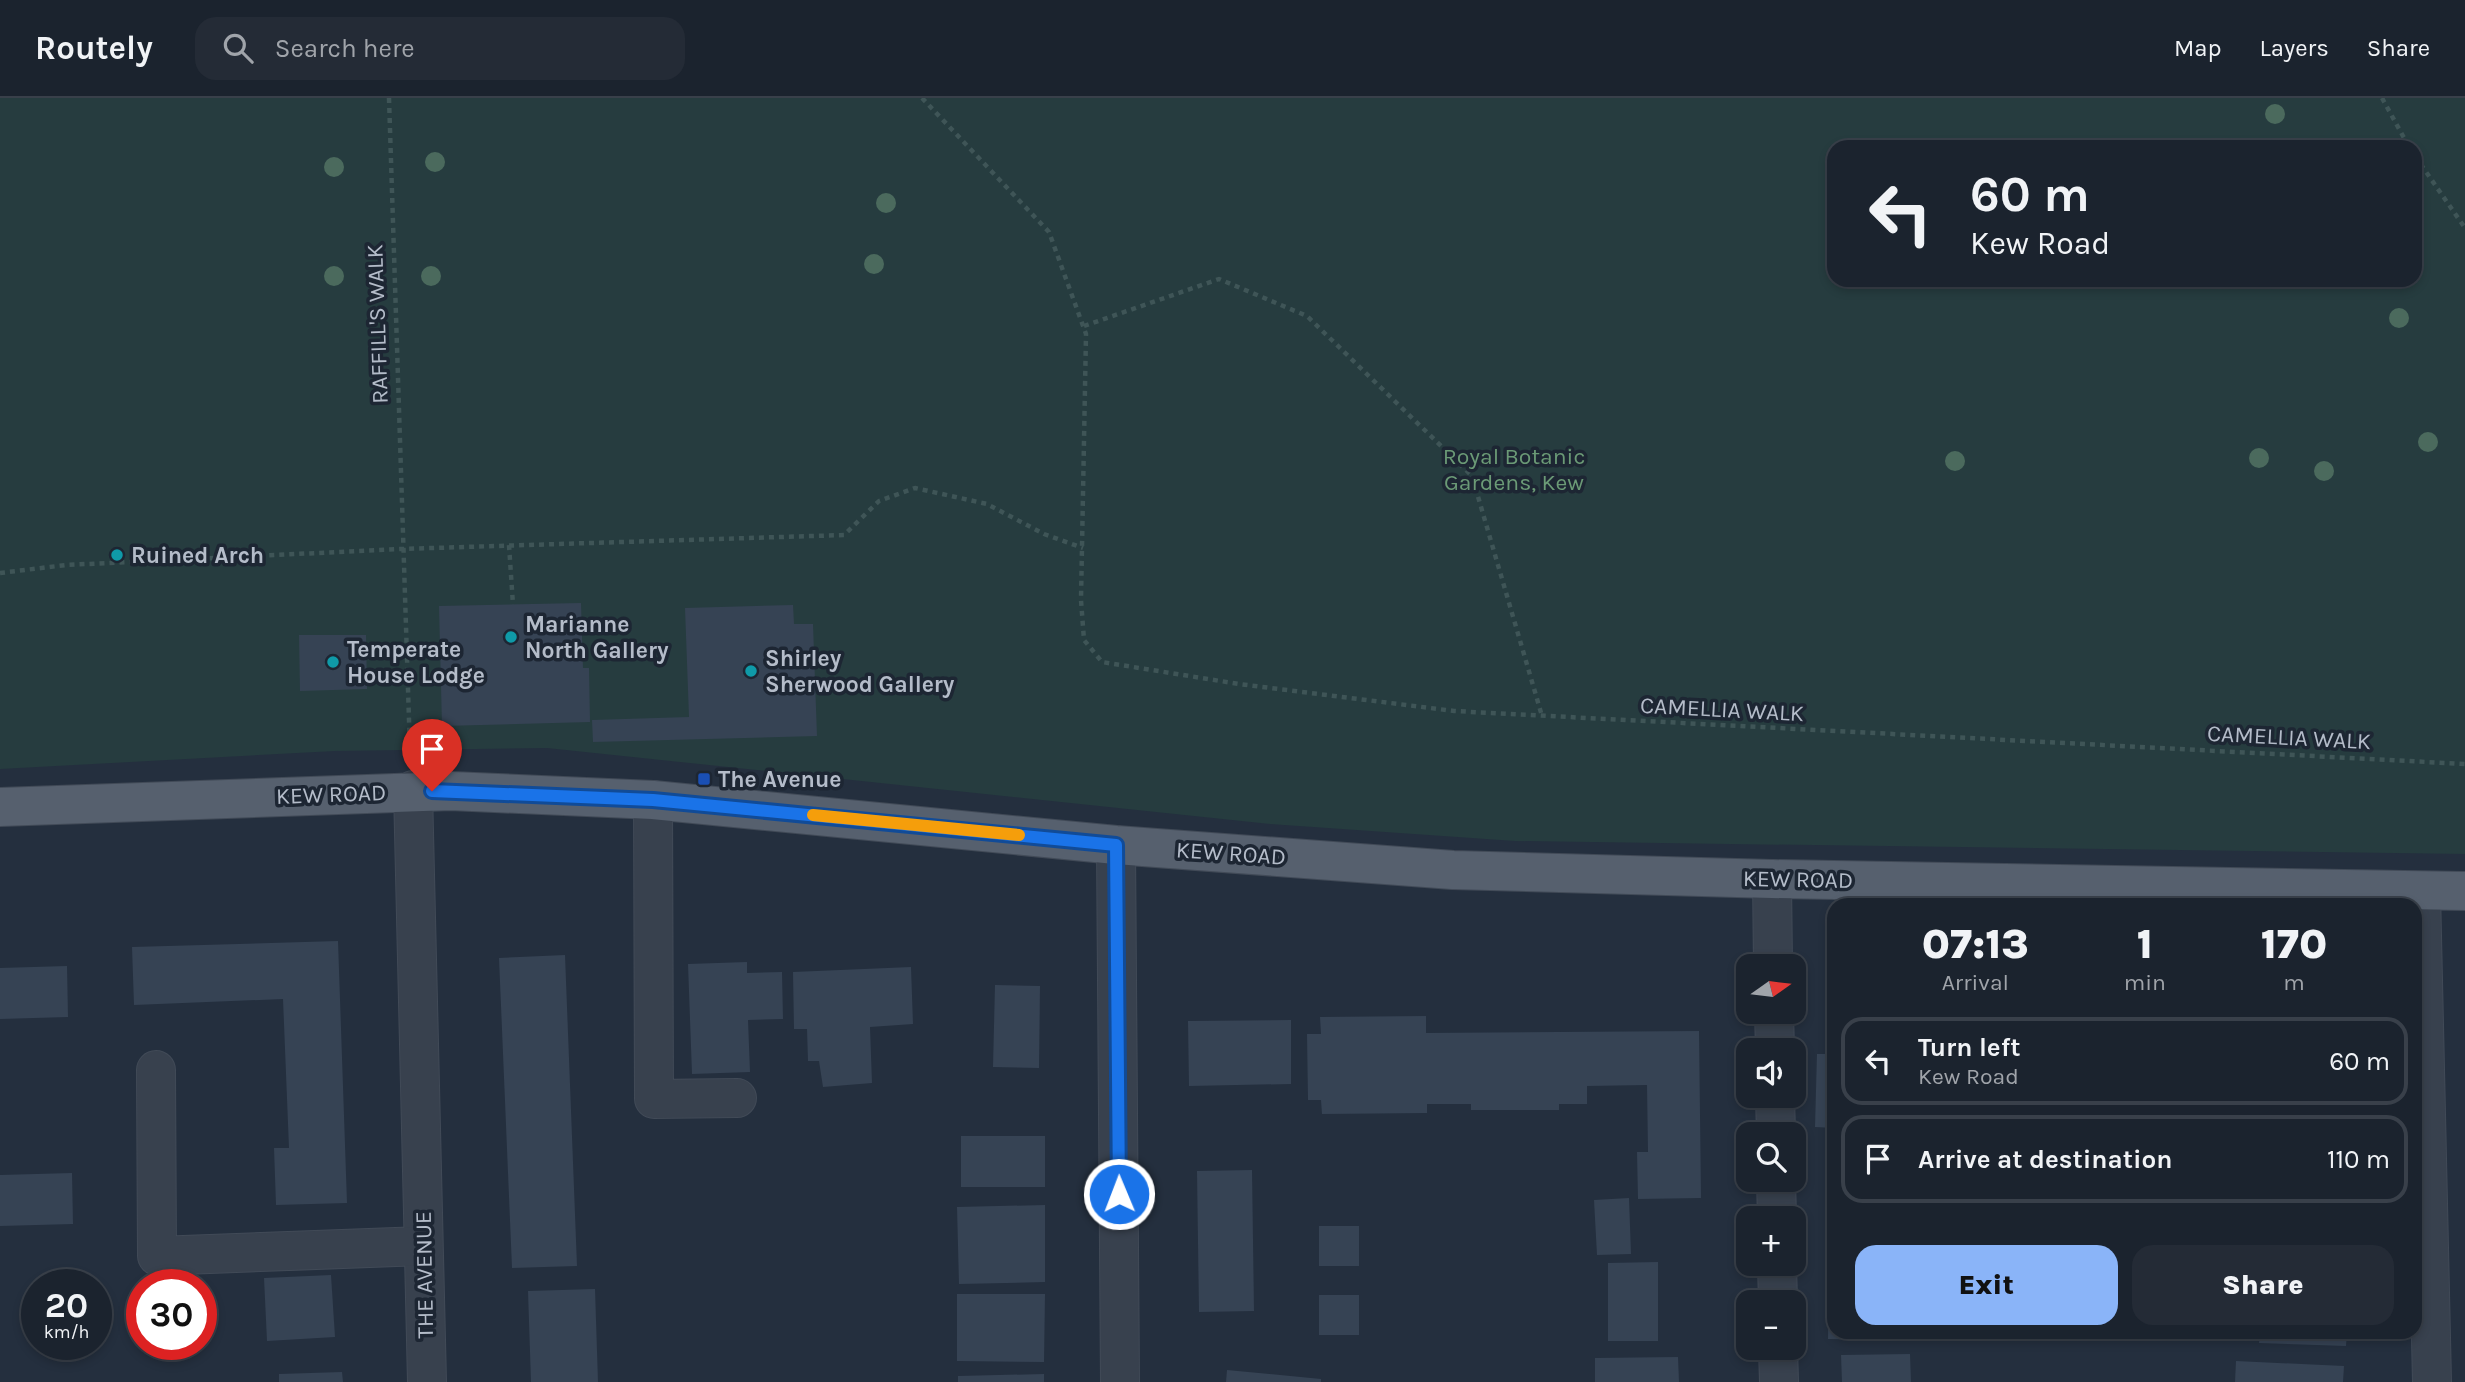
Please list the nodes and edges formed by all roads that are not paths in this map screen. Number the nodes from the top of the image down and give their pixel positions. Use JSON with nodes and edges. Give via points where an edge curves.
{"nodes":[{"id":1,"x":413,"y":790,"type":"junction"},
{"id":2,"x":653,"y":800,"type":"junction"},
{"id":3,"x":0,"y":807,"type":"edge"},
{"id":4,"x":1116,"y":845,"type":"junction"},
{"id":5,"x":1772,"y":879,"type":"junction"},
{"id":6,"x":2421,"y":891,"type":"junction"},
{"id":7,"x":2465,"y":891,"type":"edge"},
{"id":8,"x":2083,"y":895,"type":"edge"},
{"id":9,"x":2421,"y":898,"type":"edge"},
{"id":10,"x":2422,"y":936,"type":"edge"},
{"id":11,"x":1773,"y":954,"type":"edge"},
{"id":12,"x":156,"y":1070,"type":"dead end"},
{"id":13,"x":737,"y":1098,"type":"dead end"},
{"id":14,"x":423,"y":1246,"type":"junction"},
{"id":15,"x":1779,"y":1360,"type":"edge"},
{"id":16,"x":427,"y":1382,"type":"edge"},
{"id":17,"x":1120,"y":1382,"type":"edge"},
{"id":18,"x":1779,"y":1382,"type":"edge"},
{"id":19,"x":2432,"y":1382,"type":"edge"}],
"edges":[{"from":1,"to":2,"type":"main road","name":"KEW ROAD"},
{"from":1,"to":3,"type":"main road","name":"KEW ROAD"},
{"from":1,"to":14,"type":"street","name":"THE AVENUE"},
{"from":2,"to":4,"type":"main road","name":"KEW ROAD"},
{"from":2,"to":13,"type":"street","via":[[654,1099]]},
{"from":4,"to":5,"type":"main road","name":"KEW ROAD","via":[[1453,870]]},
{"from":4,"to":17,"type":"street"},
{"from":5,"to":8,"type":"main road","name":"KEW ROAD"},
{"from":5,"to":11,"type":"street"},
{"from":6,"to":7,"type":"main road","name":"KEW ROAD"},
{"from":6,"to":8,"type":"main road","name":"KEW ROAD"},
{"from":6,"to":9,"type":"street"},
{"from":10,"to":19,"type":"street"},
{"from":12,"to":14,"type":"street","via":[[158,1256]]},
{"from":14,"to":16,"type":"street","name":"THE AVENUE"},
{"from":15,"to":18,"type":"street"}]}
